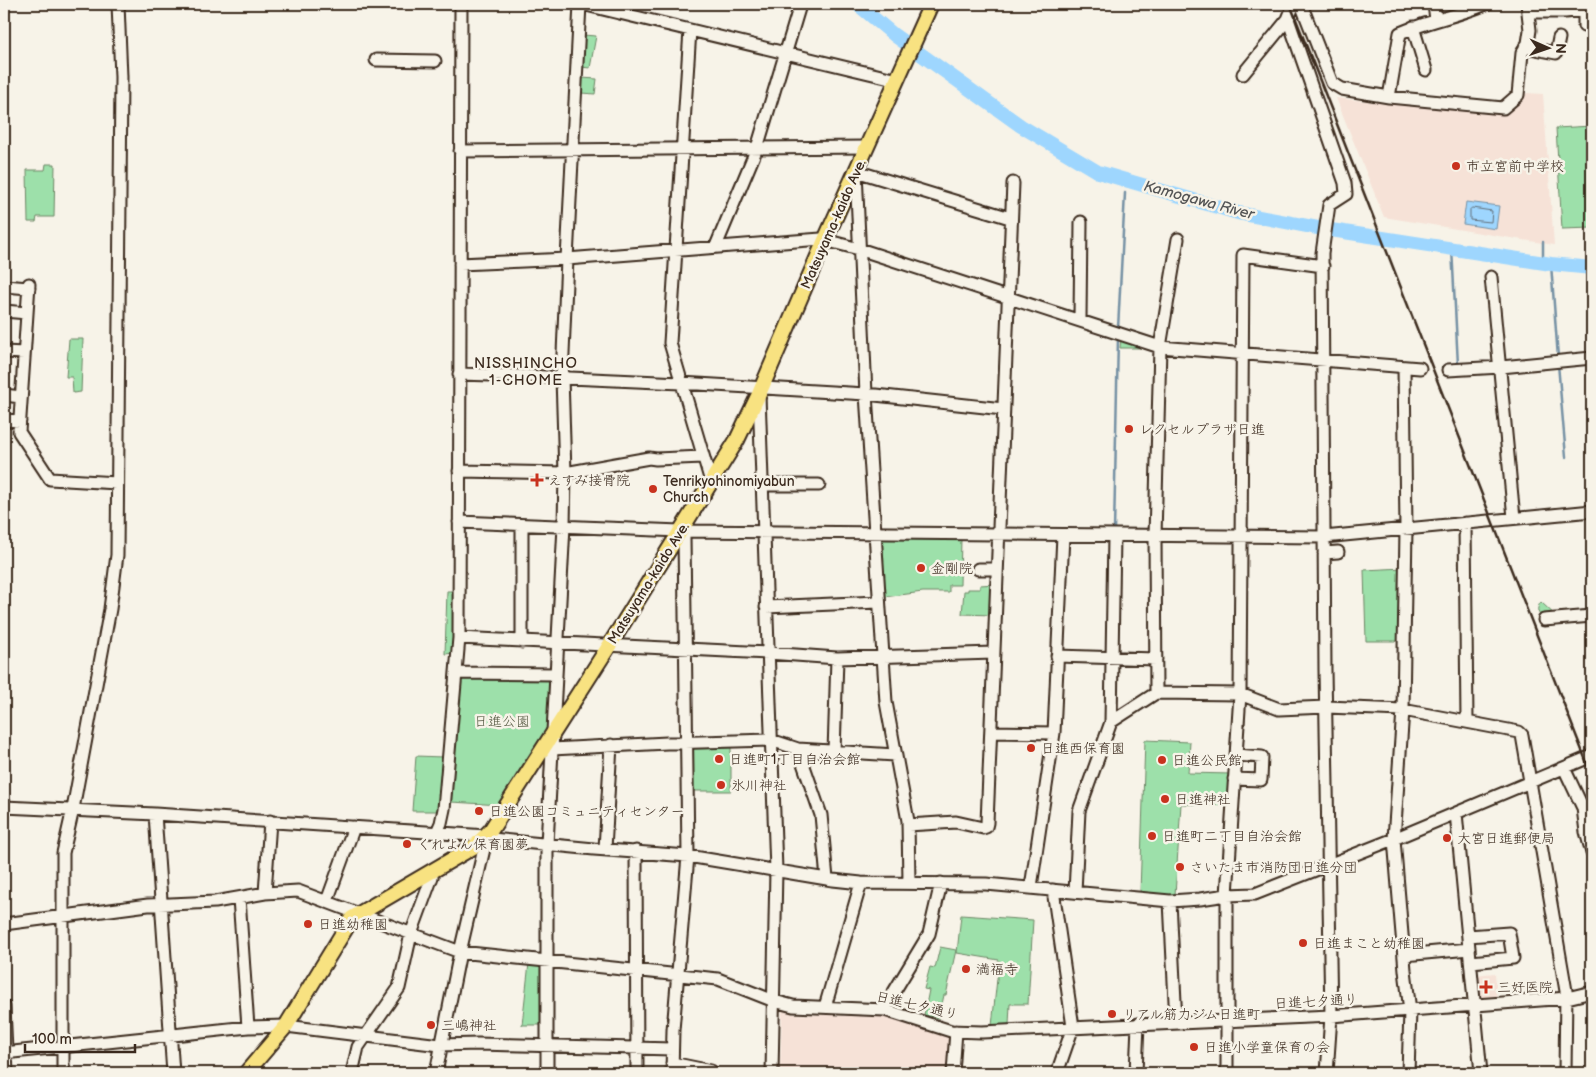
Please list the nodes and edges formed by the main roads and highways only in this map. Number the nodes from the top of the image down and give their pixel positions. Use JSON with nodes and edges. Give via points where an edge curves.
{"nodes":[{"id":1,"x":931,"y":4,"type":"edge"},
{"id":2,"x":246,"y":1073,"type":"edge"}],
"edges":[{"from":1,"to":2,"type":"main road","name":"Matsuyama-kaido Ave.","via":[[737,440],[609,646],[486,836],[475,846],[358,914],[348,924],[286,1026]]}]}
